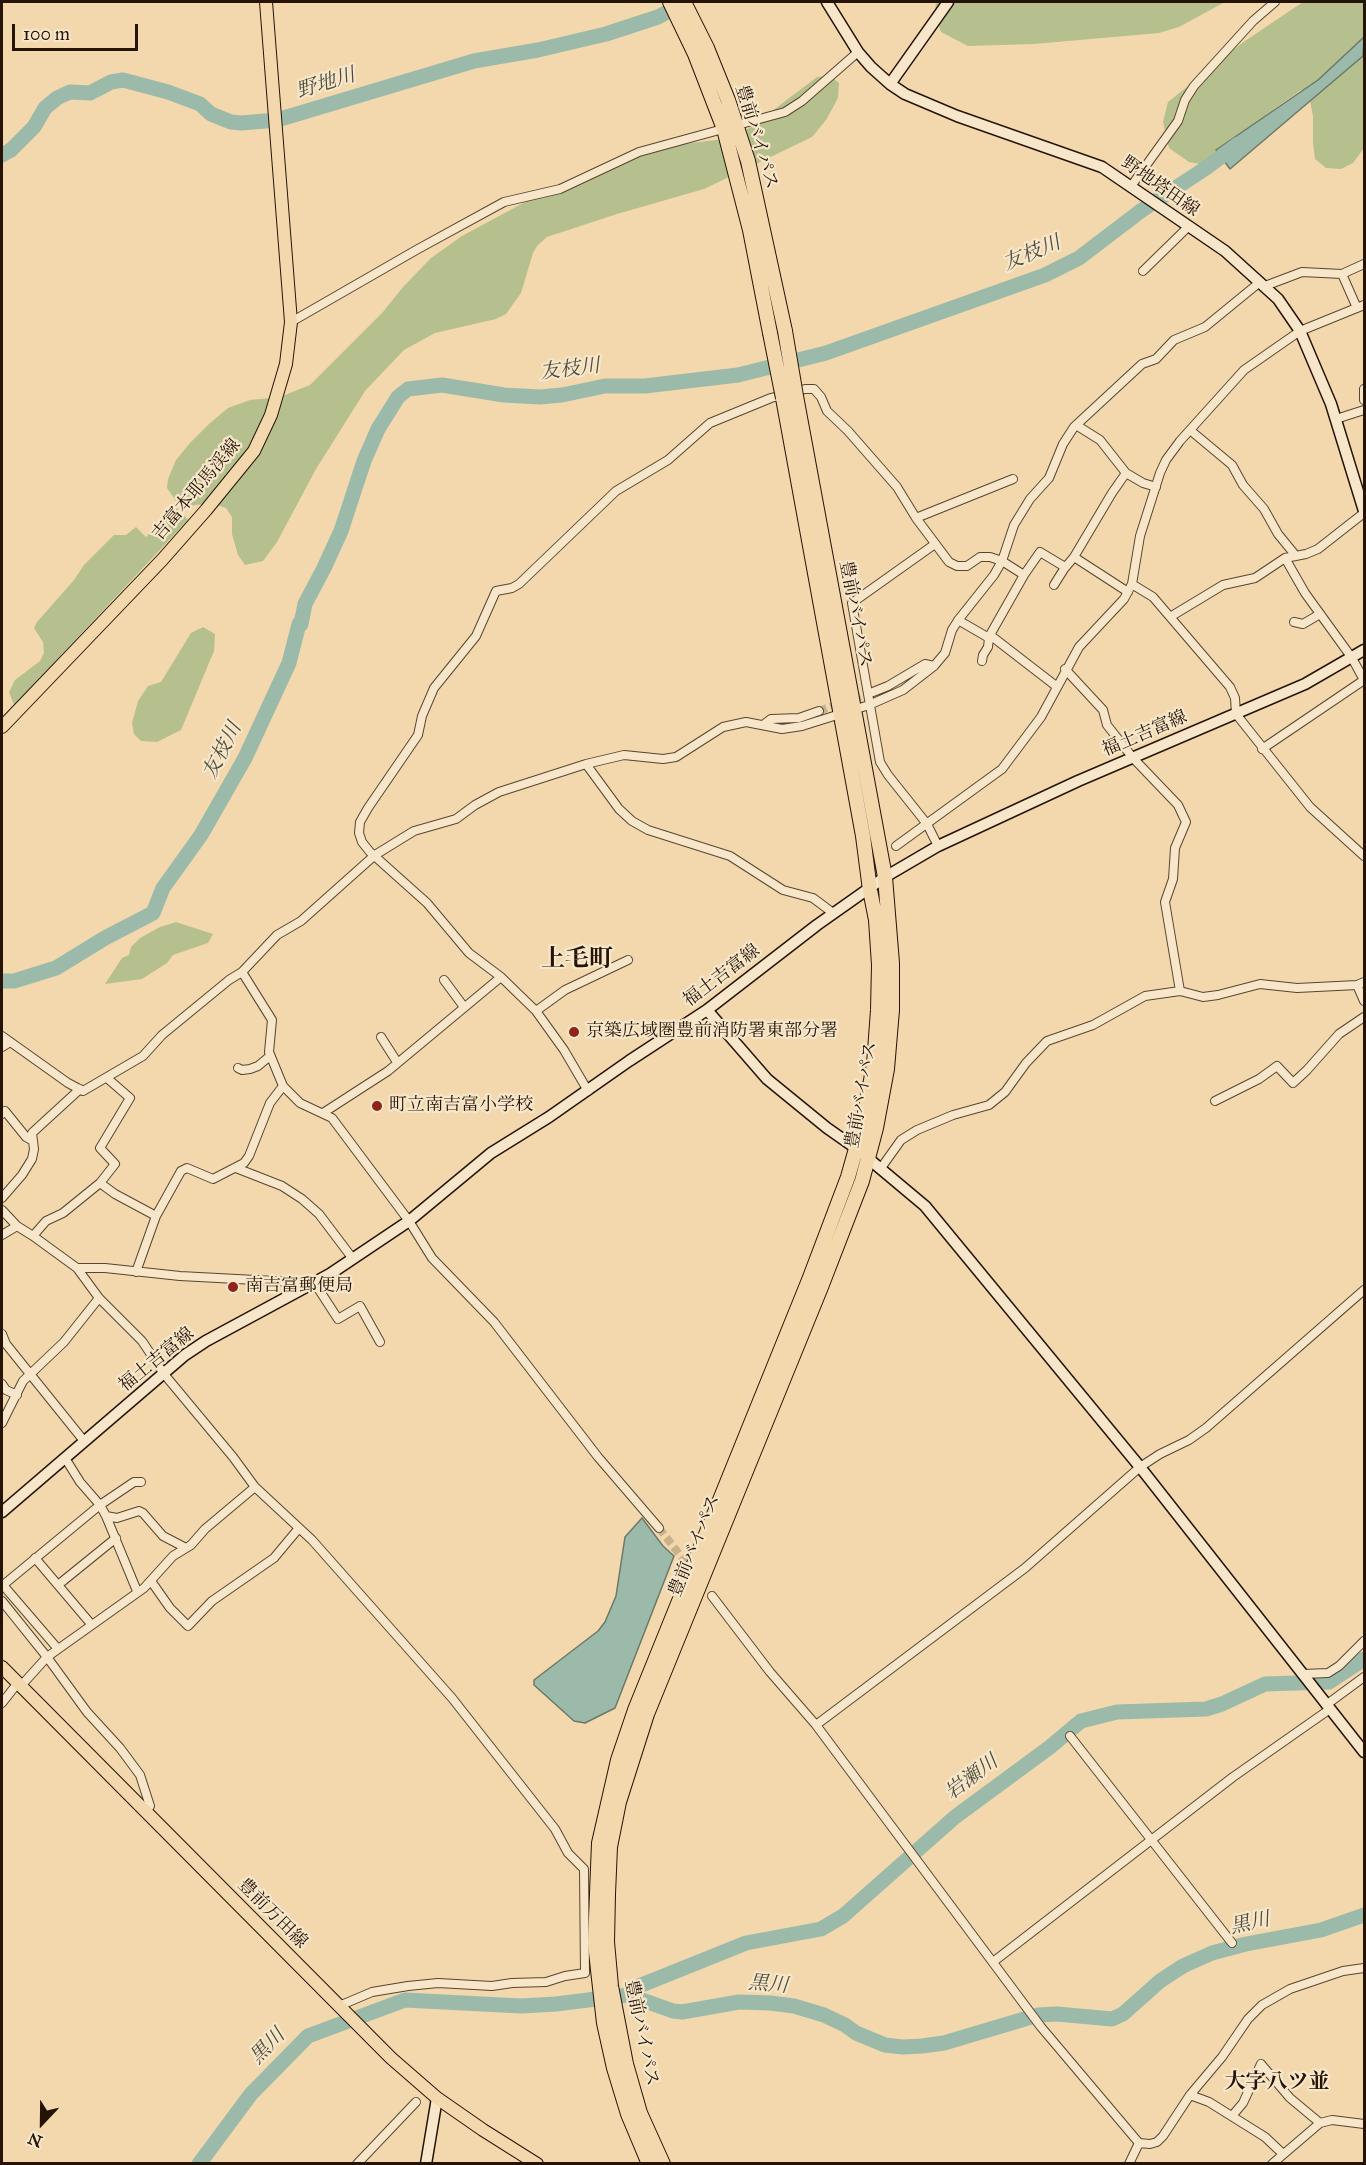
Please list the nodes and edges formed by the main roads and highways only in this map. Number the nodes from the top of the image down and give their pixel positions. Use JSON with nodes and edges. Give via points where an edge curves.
{"nodes":[{"id":1,"x":266,"y":2,"type":"edge"},
{"id":2,"x":670,"y":2,"type":"edge"},
{"id":3,"x":684,"y":2,"type":"edge"},
{"id":4,"x":827,"y":2,"type":"edge"},
{"id":5,"x":948,"y":2,"type":"edge"},
{"id":6,"x":890,"y":84,"type":"junction"},
{"id":7,"x":730,"y":128,"type":"junction"},
{"id":8,"x":789,"y":397,"type":"junction"},
{"id":9,"x":1364,"y":510,"type":"edge"},
{"id":10,"x":1365,"y":650,"type":"edge"},
{"id":11,"x":2,"y":727,"type":"edge"},
{"id":12,"x":885,"y":878,"type":"junction"},
{"id":13,"x":870,"y":890,"type":"junction"},
{"id":14,"x":707,"y":1010,"type":"junction"},
{"id":15,"x":857,"y":1149,"type":"junction"},
{"id":16,"x":869,"y":1159,"type":"junction"},
{"id":17,"x":2,"y":1511,"type":"edge"},
{"id":18,"x":2,"y":1667,"type":"edge"},
{"id":19,"x":1365,"y":1752,"type":"edge"},
{"id":20,"x":605,"y":1845,"type":"junction"},
{"id":21,"x":610,"y":2022,"type":"junction"},
{"id":22,"x":437,"y":2098,"type":"junction"},
{"id":23,"x":426,"y":2163,"type":"edge"},
{"id":24,"x":537,"y":2163,"type":"edge"},
{"id":25,"x":649,"y":2163,"type":"edge"},
{"id":26,"x":663,"y":2163,"type":"edge"}],
"edges":[{"from":1,"to":11,"type":"main road","name":"吉富本耶馬渓線","via":[[291,322],[279,393],[264,432],[244,465],[162,560]]},
{"from":2,"to":7,"type":"highway","name":"豊前バイパス"},
{"from":3,"to":7,"type":"highway","name":"豊前バイパス","via":[[707,48]]},
{"from":4,"to":6,"type":"main road","name":"野地塔田線","via":[[858,52]]},
{"from":5,"to":6,"type":"main road"},
{"from":6,"to":9,"type":"main road","name":"野地塔田線","via":[[957,116],[1102,167],[1225,251],[1262,284],[1278,299],[1300,331],[1323,382]]},
{"from":7,"to":8,"type":"highway","name":"豊前バイパス","bridge":true,"via":[[770,333]]},
{"from":7,"to":8,"type":"highway","name":"豊前バイパス","bridge":true,"via":[[748,161],[765,232],[785,331]]},
{"from":8,"to":12,"type":"highway","name":"豊前バイパス"},
{"from":8,"to":13,"type":"highway","name":"豊前バイパス"},
{"from":10,"to":12,"type":"main road","name":"福土吉富線","via":[[1305,684],[938,846]]},
{"from":12,"to":13,"type":"main road","name":"福土吉富線"},
{"from":12,"to":16,"type":"highway","name":"豊前バイパス","via":[[892,1010],[887,1069]]},
{"from":13,"to":14,"type":"main road","name":"福土吉富線","via":[[833,913]]},
{"from":13,"to":15,"type":"highway","name":"豊前バイパス","via":[[879,965],[878,1010],[874,1064]]},
{"from":14,"to":15,"type":"main road","via":[[767,1079]]},
{"from":14,"to":17,"type":"main road","name":"福土吉富線","via":[[491,1153],[409,1221],[330,1274],[206,1341]]},
{"from":15,"to":16,"type":"main road"},
{"from":15,"to":20,"type":"highway","name":"豊前バイパス","via":[[809,1280],[635,1710],[618,1760]]},
{"from":16,"to":19,"type":"main road","via":[[925,1206],[1140,1467]]},
{"from":16,"to":20,"type":"highway","name":"豊前バイパス","via":[[821,1287],[646,1714]]},
{"from":18,"to":22,"type":"main road","name":"豊前万田線","via":[[359,2027]]},
{"from":20,"to":21,"type":"highway","name":"豊前バイパス","via":[[596,1943]]},
{"from":21,"to":25,"type":"highway","name":"豊前バイパス","via":[[621,2091]]},
{"from":21,"to":26,"type":"highway","name":"豊前バイパス","via":[[640,2113]]},
{"from":22,"to":23,"type":"main road"},
{"from":22,"to":24,"type":"main road","name":"豊前万田線"}]}
